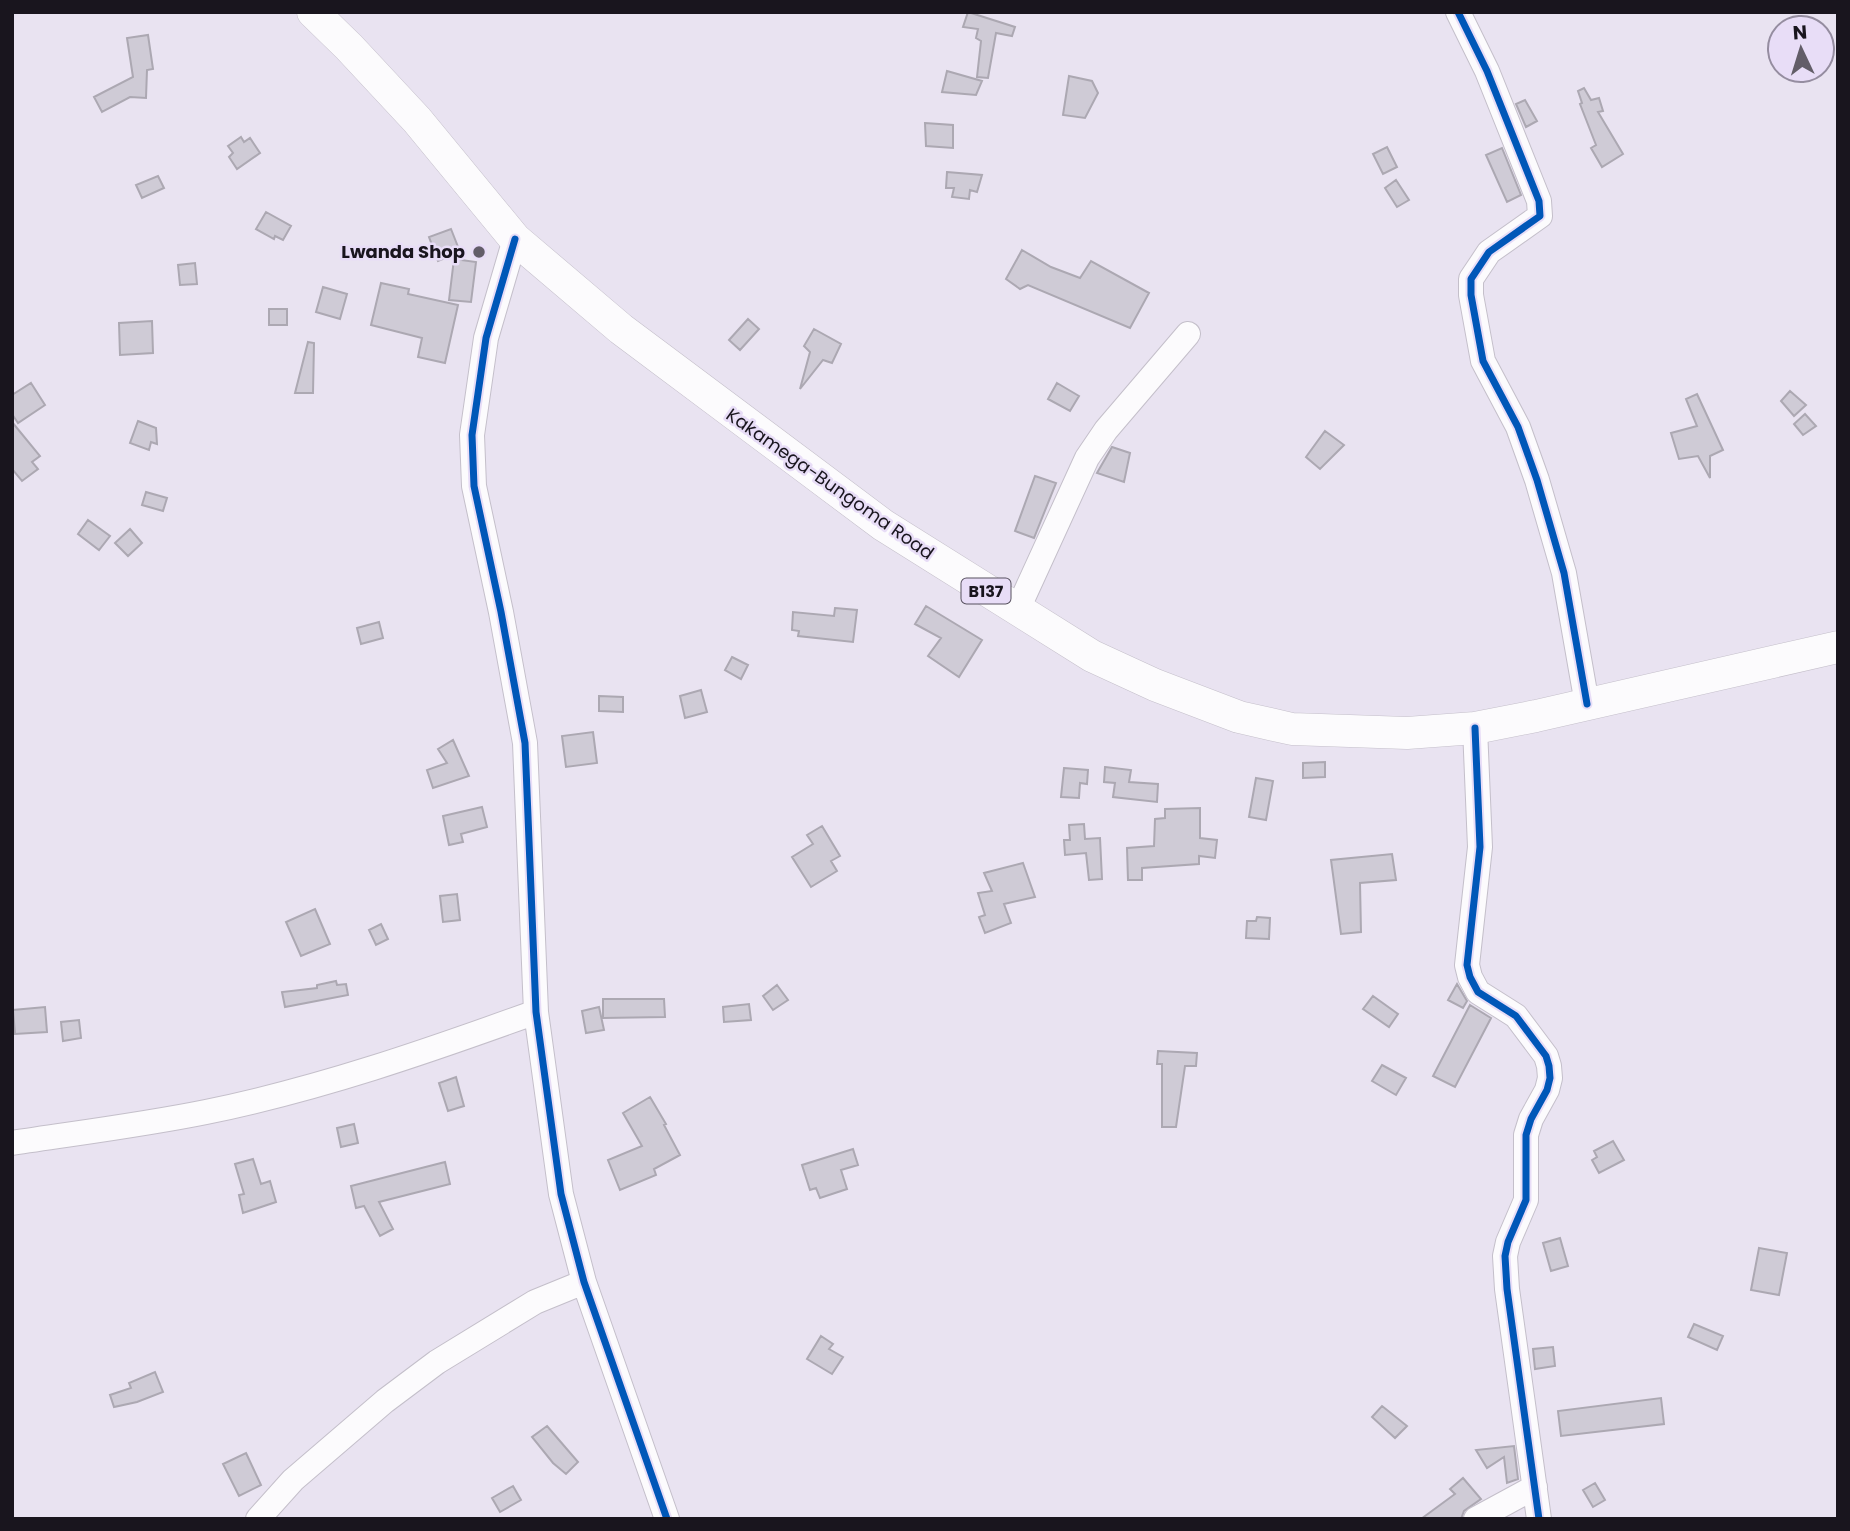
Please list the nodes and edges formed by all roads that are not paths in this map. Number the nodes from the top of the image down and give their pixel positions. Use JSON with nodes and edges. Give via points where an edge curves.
{"nodes":[{"id":1,"x":313,"y":12,"type":"edge"},
{"id":2,"x":1458,"y":12,"type":"edge"},
{"id":3,"x":515,"y":239,"type":"junction"},
{"id":4,"x":1188,"y":334,"type":"dead end"},
{"id":5,"x":1017,"y":611,"type":"junction"},
{"id":6,"x":1838,"y":647,"type":"edge"},
{"id":7,"x":1587,"y":704,"type":"junction"},
{"id":8,"x":1475,"y":728,"type":"junction"},
{"id":9,"x":536,"y":1012,"type":"junction"},
{"id":10,"x":12,"y":1143,"type":"edge"},
{"id":11,"x":583,"y":1282,"type":"junction"},
{"id":12,"x":1535,"y":1488,"type":"junction"},
{"id":13,"x":258,"y":1519,"type":"edge"},
{"id":14,"x":667,"y":1519,"type":"edge"},
{"id":15,"x":1476,"y":1519,"type":"edge"},
{"id":16,"x":1539,"y":1519,"type":"edge"}],
"edges":[{"from":1,"to":3,"type":"main road","name":"Kakamega-Bungoma Road","number":"B137","via":[[417,120]]},
{"from":2,"to":7,"type":"street","via":[[1539,201],[1540,216],[1489,252],[1478,266],[1471,279],[1471,295],[1483,361],[1518,427],[1564,573]]},
{"from":3,"to":5,"type":"main road","name":"Kakamega-Bungoma Road","number":"B137","via":[[739,420],[883,525]]},
{"from":3,"to":9,"type":"street","via":[[486,338],[472,436],[474,486],[525,743]]},
{"from":4,"to":5,"type":"street","via":[[1087,458]]},
{"from":5,"to":8,"type":"main road","name":"Kakamega-Bungoma Road","number":"B137","via":[[1092,656],[1239,717],[1292,729],[1407,733]]},
{"from":6,"to":7,"type":"main road","name":"Kakamega-Bungoma Road","number":"B137"},
{"from":7,"to":8,"type":"main road","name":"Kakamega-Bungoma Road","number":"B137"},
{"from":8,"to":12,"type":"street","via":[[1480,847],[1467,965],[1478,992],[1516,1016],[1546,1056],[1550,1078],[1526,1135],[1526,1200],[1505,1256]]},
{"from":9,"to":10,"type":"street","via":[[316,1085],[206,1112]]},
{"from":9,"to":11,"type":"street","via":[[561,1194]]},
{"from":11,"to":13,"type":"street","via":[[535,1301],[436,1362],[293,1480]]},
{"from":11,"to":14,"type":"street"},
{"from":12,"to":15,"type":"street"},
{"from":12,"to":16,"type":"street"}]}
